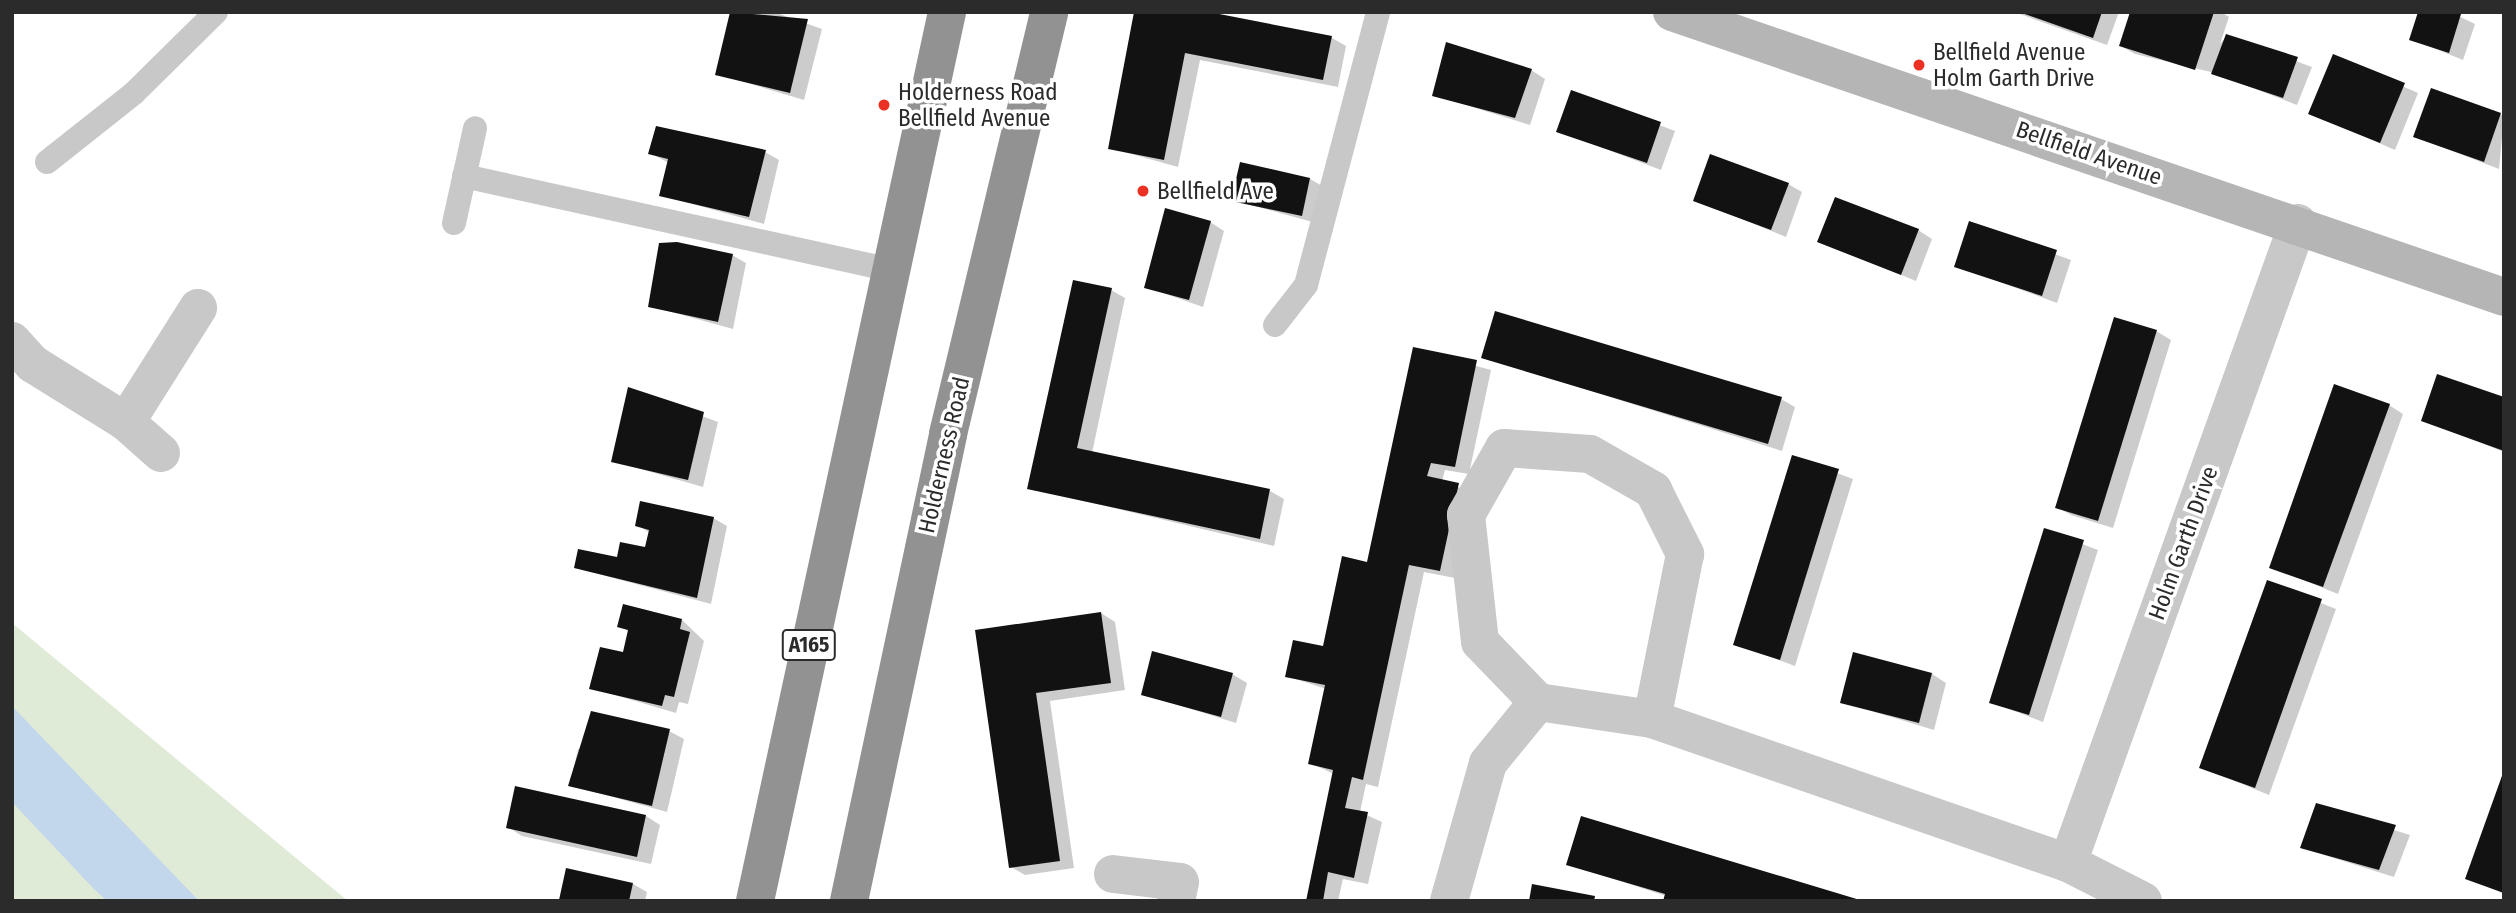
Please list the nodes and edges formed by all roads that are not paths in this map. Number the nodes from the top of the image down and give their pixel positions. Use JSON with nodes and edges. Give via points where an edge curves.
{"nodes":[{"id":1,"x":216,"y":12,"type":"edge"},
{"id":2,"x":947,"y":12,"type":"edge"},
{"id":3,"x":1049,"y":12,"type":"edge"},
{"id":4,"x":1378,"y":12,"type":"edge"},
{"id":5,"x":1672,"y":12,"type":"edge"},
{"id":6,"x":475,"y":128,"type":"dead end"},
{"id":7,"x":47,"y":162,"type":"dead end"},
{"id":8,"x":464,"y":176,"type":"junction"},
{"id":9,"x":454,"y":223,"type":"dead end"},
{"id":10,"x":2298,"y":223,"type":"junction"},
{"id":11,"x":887,"y":269,"type":"junction"},
{"id":12,"x":2504,"y":297,"type":"edge"},
{"id":13,"x":198,"y":308,"type":"dead end"},
{"id":14,"x":1275,"y":325,"type":"dead end"},
{"id":15,"x":12,"y":341,"type":"edge"},
{"id":16,"x":126,"y":422,"type":"junction"},
{"id":17,"x":160,"y":453,"type":"dead end"},
{"id":18,"x":1538,"y":702,"type":"junction"},
{"id":19,"x":1652,"y":719,"type":"junction"},
{"id":20,"x":2068,"y":863,"type":"junction"},
{"id":21,"x":1113,"y":874,"type":"dead end"},
{"id":22,"x":755,"y":901,"type":"edge"},
{"id":23,"x":849,"y":901,"type":"edge"},
{"id":24,"x":1176,"y":901,"type":"edge"},
{"id":25,"x":1448,"y":901,"type":"edge"},
{"id":26,"x":2143,"y":901,"type":"edge"}],
"edges":[{"from":1,"to":7,"type":"lane","via":[[134,93]]},
{"from":2,"to":11,"type":"highway","number":"A165"},
{"from":3,"to":23,"type":"highway","name":"Holderness Road","via":[[948,434]]},
{"from":4,"to":14,"type":"lane","via":[[1306,285]]},
{"from":5,"to":10,"type":"street","name":"Bellfield Avenue"},
{"from":6,"to":8,"type":"lane"},
{"from":8,"to":9,"type":"lane"},
{"from":8,"to":11,"type":"lane"},
{"from":10,"to":12,"type":"street","name":"Bellfield Avenue"},
{"from":10,"to":20,"type":"street","name":"Holm Garth Drive"},
{"from":11,"to":22,"type":"highway","number":"A165"},
{"from":13,"to":16,"type":"street"},
{"from":15,"to":16,"type":"street","via":[[33,364]]},
{"from":16,"to":17,"type":"street"},
{"from":18,"to":19,"type":"street"},
{"from":18,"to":19,"type":"street","via":[[1480,642],[1466,515],[1504,448],[1590,454],[1653,490],[1685,554]]},
{"from":18,"to":25,"type":"street","via":[[1488,763]]},
{"from":19,"to":20,"type":"street"},
{"from":20,"to":26,"type":"street"},
{"from":21,"to":24,"type":"street","via":[[1180,882]]}]}
